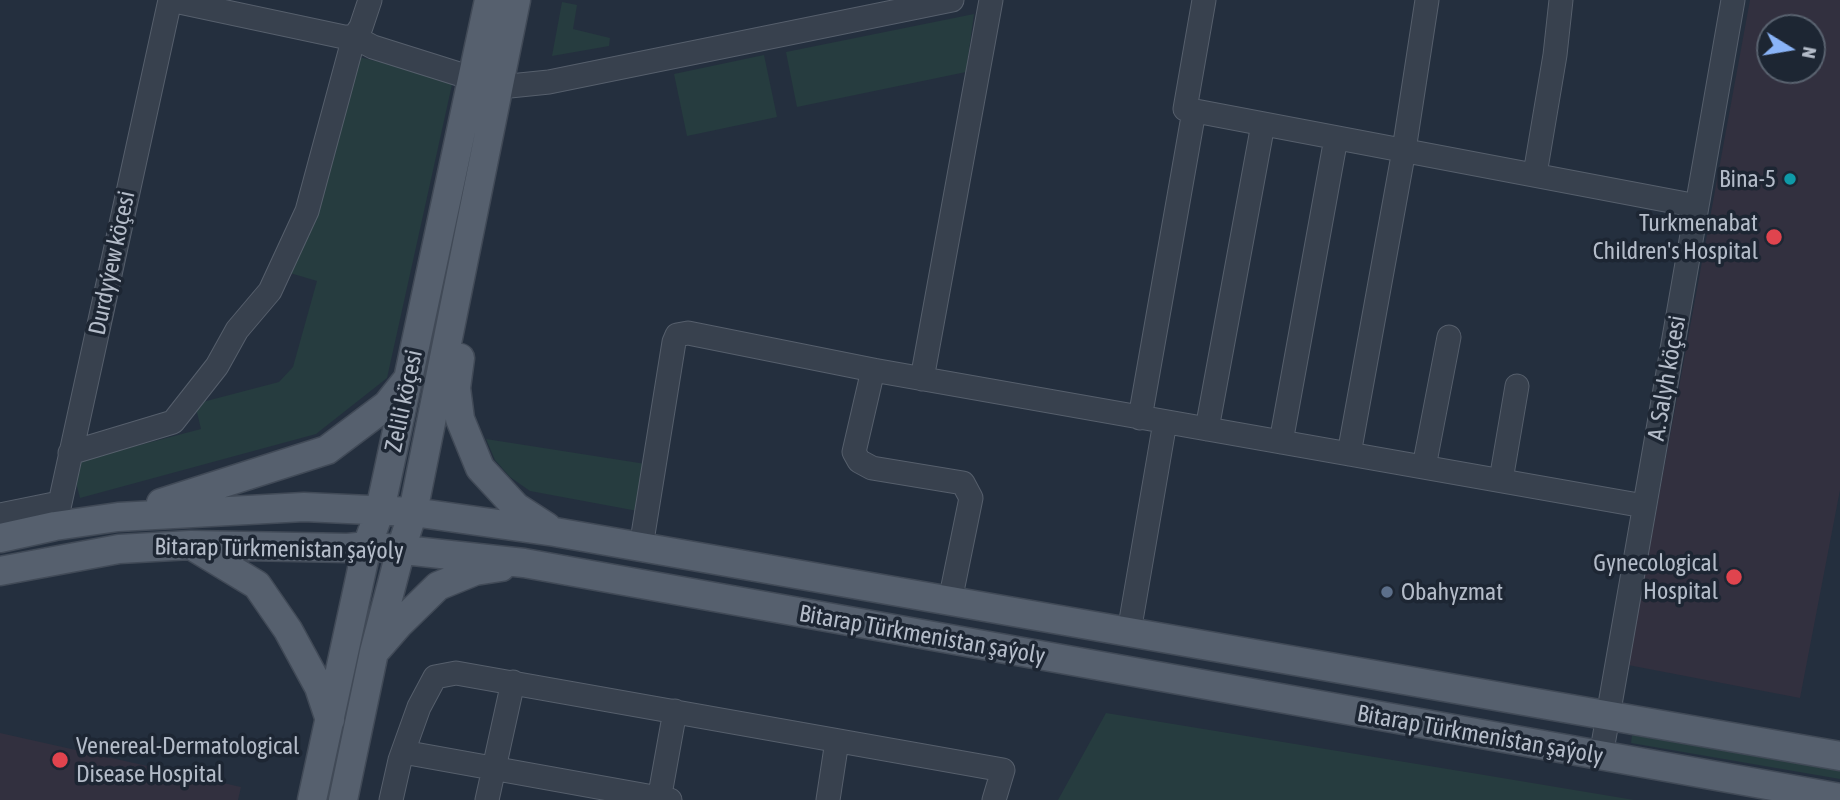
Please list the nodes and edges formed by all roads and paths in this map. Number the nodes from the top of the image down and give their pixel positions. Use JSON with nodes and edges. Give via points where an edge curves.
{"nodes":[{"id":1,"x":170,"y":0,"type":"edge"},
{"id":2,"x":370,"y":0,"type":"edge"},
{"id":3,"x":489,"y":0,"type":"edge"},
{"id":4,"x":516,"y":0,"type":"edge"},
{"id":5,"x":952,"y":0,"type":"edge"},
{"id":6,"x":991,"y":0,"type":"edge"},
{"id":7,"x":1204,"y":0,"type":"edge"},
{"id":8,"x":1427,"y":0,"type":"edge"},
{"id":9,"x":1561,"y":0,"type":"edge"},
{"id":10,"x":1732,"y":0,"type":"edge"},
{"id":11,"x":354,"y":37,"type":"junction"},
{"id":12,"x":487,"y":83,"type":"junction"},
{"id":13,"x":1194,"y":111,"type":"junction"},
{"id":14,"x":1263,"y":124,"type":"junction"},
{"id":15,"x":1336,"y":138,"type":"junction"},
{"id":16,"x":1404,"y":150,"type":"junction"},
{"id":17,"x":1535,"y":174,"type":"junction"},
{"id":18,"x":1697,"y":206,"type":"junction"},
{"id":19,"x":460,"y":282,"type":"junction"},
{"id":20,"x":1449,"y":337,"type":"dead end"},
{"id":21,"x":873,"y":370,"type":"junction"},
{"id":22,"x":409,"y":378,"type":"junction"},
{"id":23,"x":922,"y":379,"type":"junction"},
{"id":24,"x":1517,"y":386,"type":"dead end"},
{"id":25,"x":1140,"y":418,"type":"junction"},
{"id":26,"x":1165,"y":422,"type":"junction"},
{"id":27,"x":1207,"y":429,"type":"junction"},
{"id":28,"x":1281,"y":442,"type":"junction"},
{"id":29,"x":70,"y":453,"type":"junction"},
{"id":30,"x":1349,"y":454,"type":"junction"},
{"id":31,"x":1424,"y":467,"type":"junction"},
{"id":32,"x":1501,"y":481,"type":"junction"},
{"id":33,"x":1644,"y":506,"type":"junction"},
{"id":34,"x":380,"y":510,"type":"junction"},
{"id":35,"x":413,"y":512,"type":"junction"},
{"id":36,"x":57,"y":514,"type":"junction"},
{"id":37,"x":0,"y":515,"type":"edge"},
{"id":38,"x":118,"y":517,"type":"junction"},
{"id":39,"x":555,"y":532,"type":"junction"},
{"id":40,"x":0,"y":538,"type":"edge"},
{"id":41,"x":191,"y":545,"type":"junction"},
{"id":42,"x":367,"y":546,"type":"junction"},
{"id":43,"x":641,"y":547,"type":"junction"},
{"id":44,"x":401,"y":549,"type":"junction"},
{"id":45,"x":524,"y":563,"type":"junction"},
{"id":46,"x":0,"y":571,"type":"edge"},
{"id":47,"x":950,"y":601,"type":"junction"},
{"id":48,"x":1129,"y":632,"type":"junction"},
{"id":49,"x":374,"y":652,"type":"junction"},
{"id":50,"x":513,"y":682,"type":"junction"},
{"id":51,"x":675,"y":712,"type":"junction"},
{"id":52,"x":1608,"y":716,"type":"junction"},
{"id":53,"x":330,"y":720,"type":"junction"},
{"id":54,"x":837,"y":741,"type":"junction"},
{"id":55,"x":403,"y":752,"type":"junction"},
{"id":56,"x":1601,"y":756,"type":"junction"},
{"id":57,"x":1840,"y":757,"type":"edge"},
{"id":58,"x":494,"y":768,"type":"junction"},
{"id":59,"x":1762,"y":792,"type":"edge"},
{"id":60,"x":1806,"y":796,"type":"edge"},
{"id":61,"x":1840,"y":798,"type":"edge"},
{"id":62,"x":663,"y":799,"type":"edge"},
{"id":63,"x":312,"y":800,"type":"edge"},
{"id":64,"x":342,"y":800,"type":"edge"},
{"id":65,"x":391,"y":800,"type":"edge"},
{"id":66,"x":487,"y":800,"type":"edge"},
{"id":67,"x":828,"y":800,"type":"edge"},
{"id":68,"x":994,"y":800,"type":"edge"}],
"edges":[{"from":1,"to":11,"type":"street"},
{"from":1,"to":29,"type":"street","name":"Durdyýew köçesi"},
{"from":2,"to":11,"type":"street"},
{"from":3,"to":12,"type":"main road","name":"Zelili köçesi"},
{"from":4,"to":12,"type":"main road","name":"Zelili köçesi"},
{"from":5,"to":12,"type":"street","via":[[549,82]]},
{"from":6,"to":23,"type":"street"},
{"from":7,"to":13,"type":"street","via":[[1185,109]]},
{"from":8,"to":16,"type":"street"},
{"from":9,"to":17,"type":"street"},
{"from":10,"to":18,"type":"street","name":"A. Salyh köçesi"},
{"from":11,"to":12,"type":"street"},
{"from":11,"to":29,"type":"street","via":[[307,211],[270,291],[173,422]]},
{"from":12,"to":19,"type":"main road","name":"Zelili köçesi"},
{"from":12,"to":22,"type":"main road","name":"Zelili köçesi"},
{"from":13,"to":14,"type":"street"},
{"from":13,"to":25,"type":"street"},
{"from":14,"to":15,"type":"street"},
{"from":14,"to":27,"type":"street"},
{"from":15,"to":16,"type":"street"},
{"from":15,"to":28,"type":"street"},
{"from":16,"to":17,"type":"street"},
{"from":16,"to":30,"type":"street"},
{"from":17,"to":18,"type":"street"},
{"from":18,"to":33,"type":"street","name":"A. Salyh köçesi"},
{"from":19,"to":35,"type":"main road","name":"Zelili köçesi"},
{"from":19,"to":39,"type":"main road","via":[[470,295],[456,388],[460,419],[480,468],[516,507]]},
{"from":20,"to":31,"type":"street"},
{"from":21,"to":23,"type":"street"},
{"from":21,"to":43,"type":"street","via":[[688,333],[677,335]]},
{"from":21,"to":47,"type":"street","via":[[854,452],[859,461],[872,468],[963,483],[971,498]]},
{"from":22,"to":34,"type":"main road","name":"Zelili köçesi"},
{"from":22,"to":38,"type":"main road","via":[[387,405],[327,450]]},
{"from":23,"to":25,"type":"street"},
{"from":24,"to":32,"type":"street"},
{"from":25,"to":26,"type":"street"},
{"from":26,"to":27,"type":"street"},
{"from":26,"to":48,"type":"street"},
{"from":27,"to":28,"type":"street"},
{"from":28,"to":30,"type":"street"},
{"from":29,"to":36,"type":"street","name":"Durdyýew köçesi"},
{"from":30,"to":31,"type":"street"},
{"from":31,"to":32,"type":"street"},
{"from":32,"to":33,"type":"street"},
{"from":33,"to":52,"type":"street","name":"A. Salyh köçesi"},
{"from":34,"to":35,"type":"main road","name":"Bitarap Türkmenistan şaýoly"},
{"from":34,"to":38,"type":"main road","name":"Bitarap Türkmenistan şaýoly","via":[[304,507]]},
{"from":34,"to":42,"type":"main road","name":"Zelili köçesi"},
{"from":35,"to":39,"type":"main road","name":"Bitarap Türkmenistan şaýoly"},
{"from":35,"to":44,"type":"main road","name":"Zelili köçesi"},
{"from":36,"to":37,"type":"street"},
{"from":36,"to":38,"type":"main road","name":"Bitarap Türkmenistan şaýoly"},
{"from":36,"to":40,"type":"main road","name":"Bitarap Türkmenistan şaýoly"},
{"from":39,"to":43,"type":"main road","name":"Bitarap Türkmenistan şaýoly"},
{"from":41,"to":42,"type":"main road","name":"Bitarap Türkmenistan şaýoly"},
{"from":41,"to":46,"type":"main road","name":"Bitarap Türkmenistan şaýoly","via":[[119,549]]},
{"from":41,"to":53,"type":"main road","via":[[257,585],[320,687]]},
{"from":42,"to":44,"type":"main road","name":"Bitarap Türkmenistan şaýoly"},
{"from":42,"to":53,"type":"main road","name":"Zelili köçesi"},
{"from":43,"to":47,"type":"main road","name":"Bitarap Türkmenistan şaýoly"},
{"from":44,"to":45,"type":"main road","name":"Bitarap Türkmenistan şaýoly"},
{"from":44,"to":49,"type":"main road","name":"Zelili köçesi"},
{"from":45,"to":49,"type":"main road","via":[[475,571],[439,586]]},
{"from":45,"to":56,"type":"main road","name":"Bitarap Türkmenistan şaýoly"},
{"from":47,"to":48,"type":"main road","name":"Bitarap Türkmenistan şaýoly"},
{"from":48,"to":52,"type":"main road","name":"Bitarap Türkmenistan şaýoly"},
{"from":49,"to":64,"type":"main road","name":"Zelili köçesi"},
{"from":50,"to":51,"type":"street"},
{"from":50,"to":55,"type":"street","via":[[456,673],[435,677]]},
{"from":50,"to":58,"type":"street"},
{"from":51,"to":54,"type":"street"},
{"from":51,"to":62,"type":"street"},
{"from":52,"to":56,"type":"street","name":"A. Salyh köçesi"},
{"from":52,"to":57,"type":"main road","name":"Bitarap Türkmenistan şaýoly"},
{"from":53,"to":63,"type":"main road","name":"Zelili köçesi"},
{"from":54,"to":67,"type":"street"},
{"from":54,"to":68,"type":"street","via":[[1003,770]]},
{"from":55,"to":58,"type":"street"},
{"from":55,"to":65,"type":"street"},
{"from":56,"to":59,"type":"main road","name":"Bitarap Türkmenistan şaýoly"},
{"from":58,"to":62,"type":"street"},
{"from":58,"to":66,"type":"street"},
{"from":59,"to":60,"type":"main road","name":"Bitarap Türkmenistan şaýoly"},
{"from":60,"to":61,"type":"main road","name":"Bitarap Türkmenistan şaýoly"}]}
